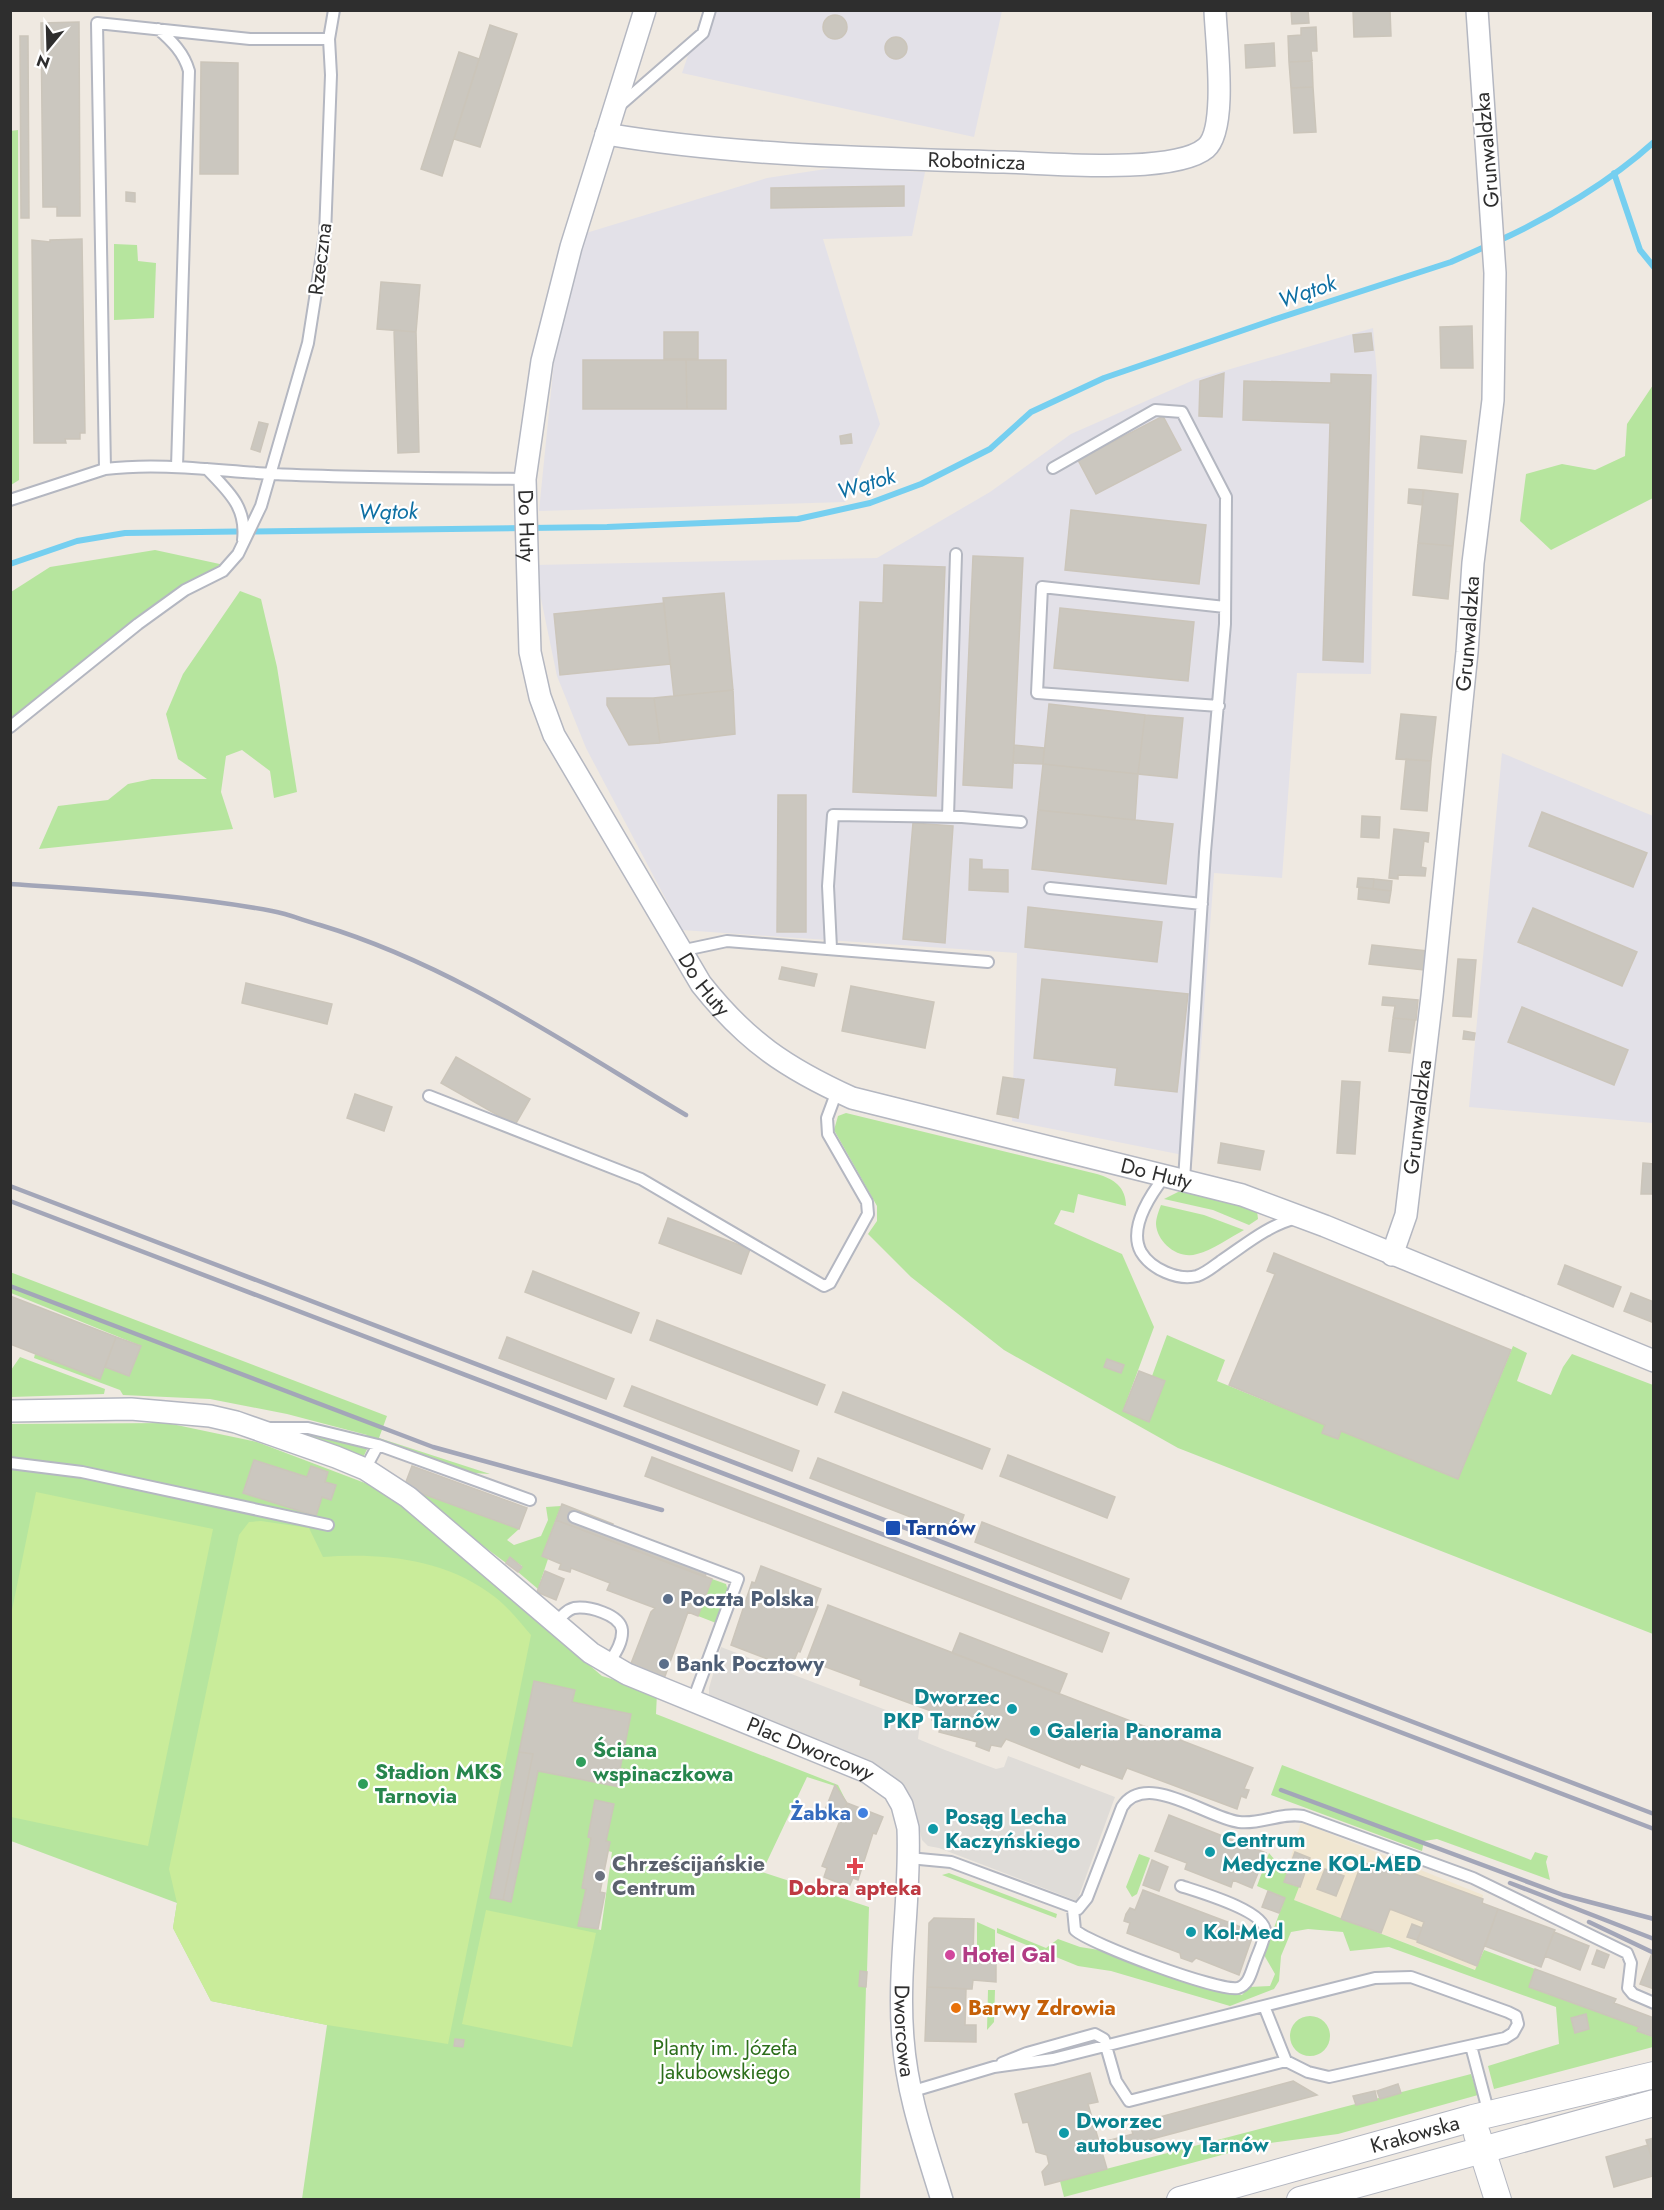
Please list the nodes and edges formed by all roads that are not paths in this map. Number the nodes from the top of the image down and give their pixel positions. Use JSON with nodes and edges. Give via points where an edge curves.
{"nodes":[{"id":1,"x":334,"y":10,"type":"edge"},
{"id":2,"x":645,"y":10,"type":"edge"},
{"id":3,"x":710,"y":10,"type":"edge"},
{"id":4,"x":1215,"y":10,"type":"edge"},
{"id":5,"x":1477,"y":10,"type":"edge"},
{"id":6,"x":158,"y":29,"type":"junction"},
{"id":7,"x":329,"y":39,"type":"junction"},
{"id":8,"x":614,"y":111,"type":"junction"},
{"id":9,"x":606,"y":134,"type":"junction"},
{"id":10,"x":177,"y":467,"type":"junction"},
{"id":11,"x":1053,"y":468,"type":"dead end"},
{"id":12,"x":105,"y":469,"type":"junction"},
{"id":13,"x":207,"y":469,"type":"junction"},
{"id":14,"x":272,"y":474,"type":"junction"},
{"id":15,"x":525,"y":479,"type":"junction"},
{"id":16,"x":10,"y":500,"type":"edge"},
{"id":17,"x":242,"y":546,"type":"junction"},
{"id":18,"x":956,"y":554,"type":"dead end"},
{"id":19,"x":1225,"y":607,"type":"junction"},
{"id":20,"x":1219,"y":706,"type":"junction"},
{"id":21,"x":10,"y":727,"type":"edge"},
{"id":22,"x":948,"y":817,"type":"junction"},
{"id":23,"x":1021,"y":822,"type":"dead end"},
{"id":24,"x":1050,"y":888,"type":"dead end"},
{"id":25,"x":1202,"y":904,"type":"junction"},
{"id":26,"x":831,"y":948,"type":"junction"},
{"id":27,"x":680,"y":951,"type":"junction"},
{"id":28,"x":988,"y":962,"type":"dead end"},
{"id":29,"x":837,"y":1091,"type":"junction"},
{"id":30,"x":429,"y":1096,"type":"dead end"},
{"id":31,"x":1174,"y":1178,"type":"junction"},
{"id":32,"x":1301,"y":1217,"type":"junction"},
{"id":33,"x":1392,"y":1255,"type":"junction"},
{"id":34,"x":1653,"y":1361,"type":"edge"},
{"id":35,"x":10,"y":1411,"type":"edge"},
{"id":36,"x":256,"y":1429,"type":"junction"},
{"id":37,"x":378,"y":1445,"type":"junction"},
{"id":38,"x":10,"y":1464,"type":"edge"},
{"id":39,"x":365,"y":1469,"type":"junction"},
{"id":40,"x":530,"y":1500,"type":"dead end"},
{"id":41,"x":574,"y":1517,"type":"dead end"},
{"id":42,"x":328,"y":1525,"type":"dead end"},
{"id":43,"x":556,"y":1623,"type":"junction"},
{"id":44,"x":608,"y":1665,"type":"junction"},
{"id":45,"x":692,"y":1702,"type":"junction"},
{"id":46,"x":909,"y":1858,"type":"junction"},
{"id":47,"x":1181,"y":1886,"type":"dead end"},
{"id":48,"x":1073,"y":1909,"type":"junction"},
{"id":49,"x":1653,"y":2002,"type":"edge"},
{"id":50,"x":1264,"y":2006,"type":"junction"},
{"id":51,"x":1107,"y":2045,"type":"junction"},
{"id":52,"x":1471,"y":2046,"type":"junction"},
{"id":53,"x":1286,"y":2061,"type":"junction"},
{"id":54,"x":1653,"y":2075,"type":"edge"},
{"id":55,"x":910,"y":2092,"type":"junction"},
{"id":56,"x":1653,"y":2103,"type":"edge"},
{"id":57,"x":1481,"y":2116,"type":"junction"},
{"id":58,"x":1481,"y":2149,"type":"junction"},
{"id":59,"x":942,"y":2199,"type":"edge"},
{"id":60,"x":1180,"y":2199,"type":"edge"},
{"id":61,"x":1300,"y":2199,"type":"edge"},
{"id":62,"x":1498,"y":2199,"type":"edge"}],
"edges":[{"from":1,"to":7,"type":"lane","name":"Rzeczna"},
{"from":2,"to":8,"type":"street","name":"Do Huty"},
{"from":3,"to":8,"type":"lane","via":[[703,33]]},
{"from":4,"to":9,"type":"street","name":"Robotnicza","via":[[1218,110],[1213,138],[1207,147],[1192,155],[1158,163],[862,158],[673,144]]},
{"from":5,"to":33,"type":"street","name":"Grunwaldzka","via":[[1495,273],[1493,400],[1406,1215]]},
{"from":6,"to":7,"type":"lane","via":[[260,40]]},
{"from":6,"to":10,"type":"lane","via":[[187,61],[189,71]]},
{"from":6,"to":12,"type":"lane","via":[[97,23]]},
{"from":7,"to":14,"type":"lane","name":"Rzeczna","via":[[325,235],[308,343]]},
{"from":8,"to":9,"type":"street","name":"Do Huty"},
{"from":9,"to":15,"type":"street","name":"Do Huty","via":[[571,247],[542,361]]},
{"from":10,"to":12,"type":"lane"},
{"from":10,"to":13,"type":"lane"},
{"from":11,"to":19,"type":"lane","via":[[1155,410],[1182,412],[1226,497]]},
{"from":12,"to":16,"type":"lane"},
{"from":13,"to":14,"type":"lane"},
{"from":13,"to":17,"type":"lane","via":[[236,499],[243,521]]},
{"from":14,"to":15,"type":"lane"},
{"from":14,"to":17,"type":"lane","name":"Rzeczna"},
{"from":15,"to":27,"type":"street","name":"Do Huty","via":[[530,652],[540,697],[554,735]]},
{"from":17,"to":21,"type":"lane","name":"Rzeczna","via":[[223,571],[185,590],[138,624]]},
{"from":18,"to":22,"type":"lane"},
{"from":19,"to":20,"type":"lane"},
{"from":19,"to":20,"type":"lane","via":[[1042,587],[1037,693]]},
{"from":20,"to":25,"type":"lane"},
{"from":22,"to":23,"type":"lane"},
{"from":22,"to":26,"type":"lane","via":[[833,815],[828,886]]},
{"from":24,"to":25,"type":"lane"},
{"from":25,"to":31,"type":"lane"},
{"from":26,"to":27,"type":"lane","via":[[727,941]]},
{"from":26,"to":28,"type":"lane"},
{"from":27,"to":29,"type":"street","name":"Do Huty","via":[[728,1018],[763,1049]]},
{"from":29,"to":30,"type":"lane","via":[[827,1118],[828,1134],[867,1202],[868,1214],[830,1283],[824,1286],[647,1182]]},
{"from":29,"to":31,"type":"street","name":"Do Huty","via":[[884,1107]]},
{"from":31,"to":32,"type":"street","name":"Do Huty","via":[[1242,1195]]},
{"from":31,"to":32,"type":"lane","via":[[1144,1210],[1138,1235],[1140,1250],[1147,1259],[1173,1275],[1200,1275],[1266,1231]]},
{"from":32,"to":33,"type":"street","name":"Do Huty"},
{"from":33,"to":34,"type":"street","name":"Do Huty"},
{"from":35,"to":36,"type":"street","name":"Plac Dworcowy","via":[[175,1411]]},
{"from":36,"to":37,"type":"lane","via":[[308,1428]]},
{"from":36,"to":39,"type":"street","name":"Plac Dworcowy"},
{"from":37,"to":39,"type":"lane"},
{"from":37,"to":40,"type":"lane"},
{"from":38,"to":42,"type":"lane","via":[[82,1472]]},
{"from":39,"to":43,"type":"street","name":"Plac Dworcowy","via":[[429,1514]]},
{"from":41,"to":45,"type":"lane","via":[[738,1579]]},
{"from":43,"to":44,"type":"street","name":"Plac Dworcowy"},
{"from":43,"to":44,"type":"lane","via":[[566,1612],[580,1608],[616,1621],[622,1628],[621,1637]]},
{"from":44,"to":45,"type":"street","name":"Plac Dworcowy"},
{"from":45,"to":46,"type":"street","name":"Plac Dworcowy","via":[[882,1781],[902,1805]]},
{"from":46,"to":48,"type":"lane","via":[[951,1862]]},
{"from":46,"to":55,"type":"street","name":"Dworcowa","via":[[903,2036]]},
{"from":47,"to":48,"type":"lane","via":[[1247,1911],[1263,1924],[1265,1933],[1243,1985],[1234,1988],[1186,1976],[1093,1941],[1075,1930]]},
{"from":48,"to":49,"type":"lane","via":[[1084,1903],[1119,1815],[1132,1796],[1158,1793],[1240,1822],[1303,1816],[1473,1878],[1627,1953],[1631,1963],[1628,1988]]},
{"from":50,"to":51,"type":"lane"},
{"from":50,"to":52,"type":"lane","via":[[1376,1978],[1411,1977],[1516,2016],[1518,2024],[1510,2036]]},
{"from":50,"to":53,"type":"lane"},
{"from":51,"to":53,"type":"lane","via":[[1116,2081],[1129,2101]]},
{"from":51,"to":55,"type":"lane","via":[[1053,2059],[994,2067]]},
{"from":52,"to":53,"type":"lane","via":[[1340,2076],[1308,2072]]},
{"from":52,"to":57,"type":"lane"},
{"from":54,"to":57,"type":"street","name":"Krakowska"},
{"from":55,"to":59,"type":"street","name":"Dworcowa"},
{"from":56,"to":58,"type":"street","name":"Krakowska"},
{"from":57,"to":58,"type":"street"},
{"from":57,"to":60,"type":"street","name":"Krakowska"},
{"from":58,"to":61,"type":"street","name":"Krakowska"},
{"from":58,"to":62,"type":"street"}]}
